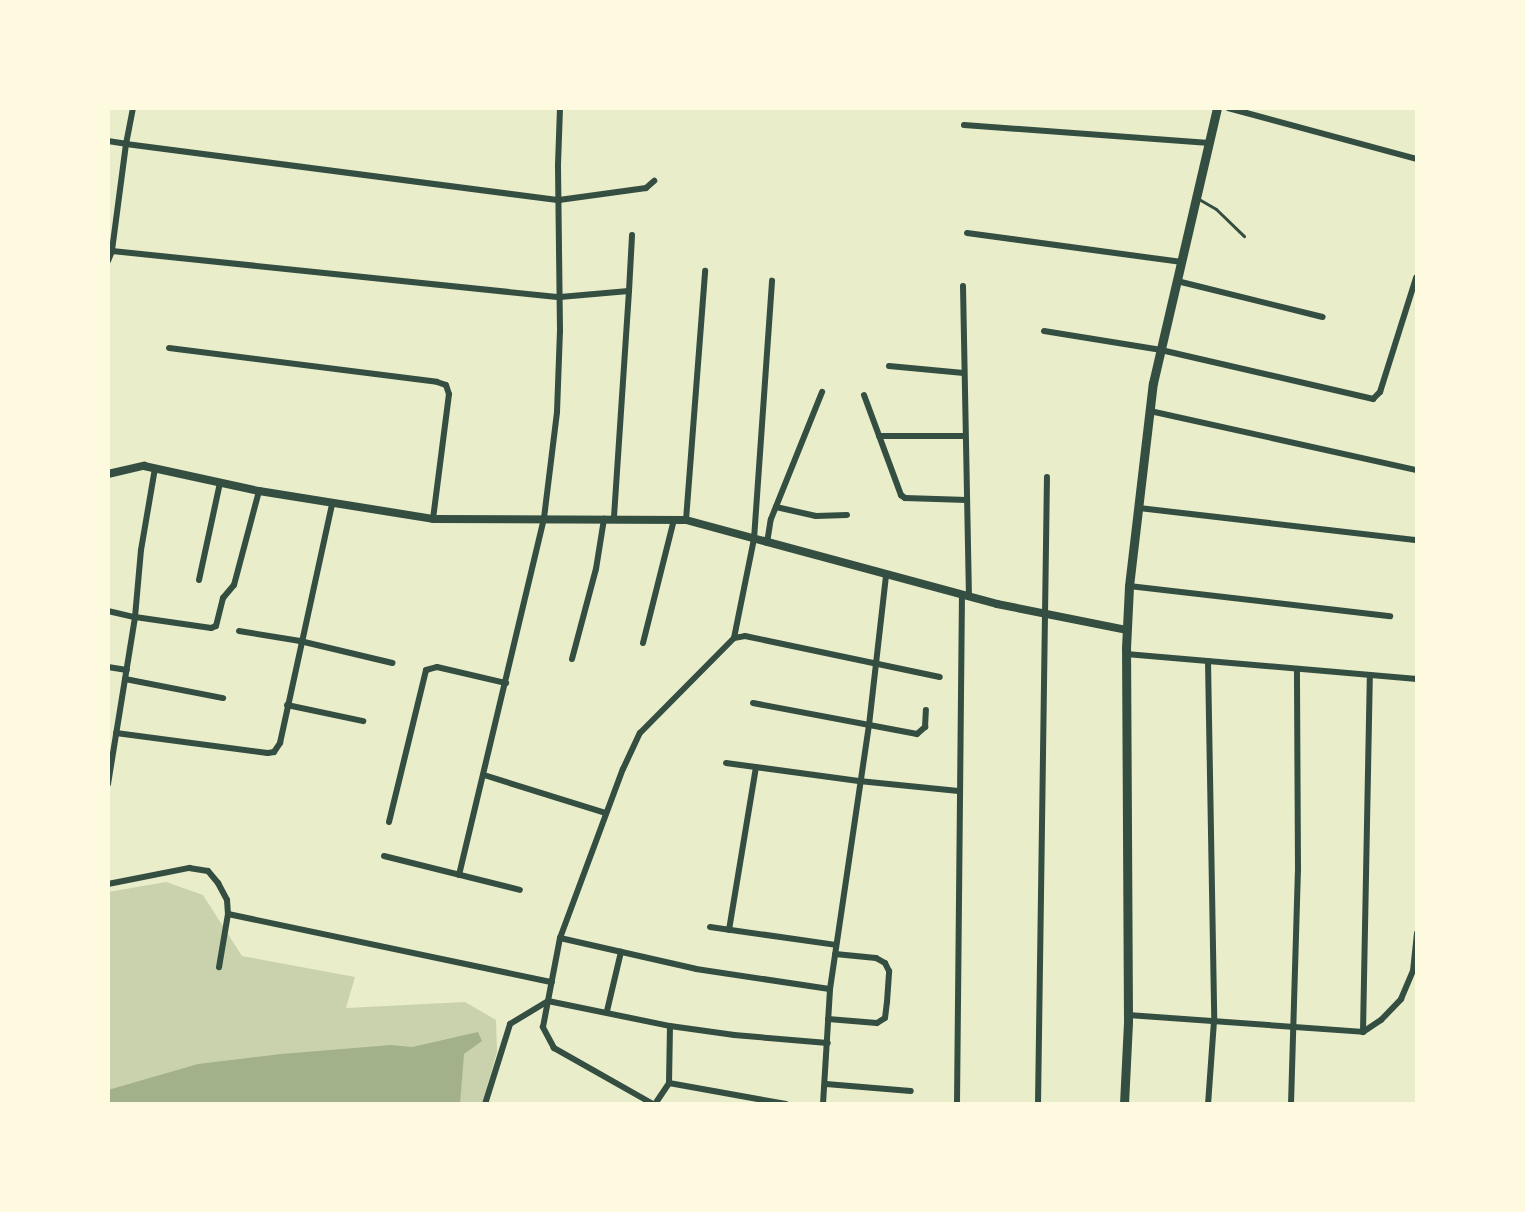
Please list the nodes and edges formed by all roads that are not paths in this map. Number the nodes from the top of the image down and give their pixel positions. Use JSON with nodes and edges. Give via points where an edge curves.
{"nodes":[{"id":1,"x":134,"y":108,"type":"edge"},
{"id":2,"x":560,"y":108,"type":"edge"},
{"id":3,"x":1217,"y":108,"type":"edge"},
{"id":4,"x":1228,"y":108,"type":"edge"},
{"id":5,"x":964,"y":124,"type":"dead end"},
{"id":6,"x":108,"y":141,"type":"edge"},
{"id":7,"x":1209,"y":142,"type":"junction"},
{"id":8,"x":126,"y":144,"type":"junction"},
{"id":9,"x":1417,"y":159,"type":"edge"},
{"id":10,"x":654,"y":181,"type":"dead end"},
{"id":11,"x":1195,"y":198,"type":"junction"},
{"id":12,"x":559,"y":200,"type":"junction"},
{"id":13,"x":111,"y":226,"type":"edge"},
{"id":14,"x":967,"y":232,"type":"dead end"},
{"id":15,"x":632,"y":235,"type":"dead end"},
{"id":16,"x":1244,"y":236,"type":"dead end"},
{"id":17,"x":112,"y":251,"type":"junction"},
{"id":18,"x":108,"y":261,"type":"edge"},
{"id":19,"x":1182,"y":262,"type":"junction"},
{"id":20,"x":705,"y":271,"type":"dead end"},
{"id":21,"x":1416,"y":279,"type":"edge"},
{"id":22,"x":772,"y":281,"type":"dead end"},
{"id":23,"x":1177,"y":281,"type":"junction"},
{"id":24,"x":963,"y":286,"type":"dead end"},
{"id":25,"x":629,"y":291,"type":"junction"},
{"id":26,"x":560,"y":297,"type":"junction"},
{"id":27,"x":1323,"y":317,"type":"dead end"},
{"id":28,"x":1044,"y":331,"type":"dead end"},
{"id":29,"x":169,"y":348,"type":"dead end"},
{"id":30,"x":1161,"y":350,"type":"junction"},
{"id":31,"x":889,"y":366,"type":"dead end"},
{"id":32,"x":964,"y":373,"type":"junction"},
{"id":33,"x":822,"y":392,"type":"dead end"},
{"id":34,"x":864,"y":395,"type":"dead end"},
{"id":35,"x":1150,"y":411,"type":"junction"},
{"id":36,"x":879,"y":436,"type":"junction"},
{"id":37,"x":966,"y":436,"type":"junction"},
{"id":38,"x":155,"y":468,"type":"junction"},
{"id":39,"x":1417,"y":470,"type":"edge"},
{"id":40,"x":108,"y":474,"type":"edge"},
{"id":41,"x":1047,"y":477,"type":"dead end"},
{"id":42,"x":220,"y":483,"type":"junction"},
{"id":43,"x":259,"y":491,"type":"junction"},
{"id":44,"x":967,"y":500,"type":"junction"},
{"id":45,"x":332,"y":504,"type":"junction"},
{"id":46,"x":776,"y":507,"type":"junction"},
{"id":47,"x":1138,"y":508,"type":"junction"},
{"id":48,"x":847,"y":514,"type":"dead end"},
{"id":49,"x":544,"y":518,"type":"junction"},
{"id":50,"x":433,"y":519,"type":"junction"},
{"id":51,"x":604,"y":519,"type":"junction"},
{"id":52,"x":614,"y":519,"type":"junction"},
{"id":53,"x":674,"y":520,"type":"junction"},
{"id":54,"x":686,"y":520,"type":"junction"},
{"id":55,"x":754,"y":539,"type":"junction"},
{"id":56,"x":1417,"y":540,"type":"edge"},
{"id":57,"x":767,"y":543,"type":"junction"},
{"id":58,"x":886,"y":575,"type":"junction"},
{"id":59,"x":199,"y":580,"type":"dead end"},
{"id":60,"x":1129,"y":586,"type":"junction"},
{"id":61,"x":965,"y":596,"type":"junction"},
{"id":62,"x":108,"y":611,"type":"edge"},
{"id":63,"x":1043,"y":614,"type":"junction"},
{"id":64,"x":1390,"y":616,"type":"dead end"},
{"id":65,"x":135,"y":617,"type":"junction"},
{"id":66,"x":239,"y":630,"type":"dead end"},
{"id":67,"x":1127,"y":630,"type":"junction"},
{"id":68,"x":734,"y":638,"type":"junction"},
{"id":69,"x":300,"y":641,"type":"junction"},
{"id":70,"x":642,"y":643,"type":"dead end"},
{"id":71,"x":1126,"y":654,"type":"junction"},
{"id":72,"x":572,"y":659,"type":"dead end"},
{"id":73,"x":1208,"y":661,"type":"junction"},
{"id":74,"x":392,"y":663,"type":"dead end"},
{"id":75,"x":874,"y":663,"type":"junction"},
{"id":76,"x":108,"y":667,"type":"edge"},
{"id":77,"x":1297,"y":669,"type":"junction"},
{"id":78,"x":127,"y":670,"type":"junction"},
{"id":79,"x":1370,"y":675,"type":"junction"},
{"id":80,"x":940,"y":677,"type":"dead end"},
{"id":81,"x":125,"y":679,"type":"junction"},
{"id":82,"x":1417,"y":679,"type":"edge"},
{"id":83,"x":506,"y":683,"type":"junction"},
{"id":84,"x":223,"y":698,"type":"dead end"},
{"id":85,"x":753,"y":703,"type":"dead end"},
{"id":86,"x":288,"y":705,"type":"junction"},
{"id":87,"x":926,"y":710,"type":"dead end"},
{"id":88,"x":363,"y":721,"type":"dead end"},
{"id":89,"x":869,"y":725,"type":"junction"},
{"id":90,"x":116,"y":733,"type":"junction"},
{"id":91,"x":726,"y":763,"type":"dead end"},
{"id":92,"x":756,"y":767,"type":"junction"},
{"id":93,"x":484,"y":775,"type":"junction"},
{"id":94,"x":859,"y":781,"type":"junction"},
{"id":95,"x":108,"y":784,"type":"edge"},
{"id":96,"x":959,"y":791,"type":"junction"},
{"id":97,"x":605,"y":813,"type":"junction"},
{"id":98,"x":388,"y":822,"type":"dead end"},
{"id":99,"x":384,"y":856,"type":"dead end"},
{"id":100,"x":459,"y":875,"type":"junction"},
{"id":101,"x":108,"y":884,"type":"edge"},
{"id":102,"x":520,"y":890,"type":"dead end"},
{"id":103,"x":228,"y":914,"type":"junction"},
{"id":104,"x":710,"y":927,"type":"dead end"},
{"id":105,"x":729,"y":930,"type":"junction"},
{"id":106,"x":1417,"y":933,"type":"edge"},
{"id":107,"x":560,"y":938,"type":"junction"},
{"id":108,"x":836,"y":945,"type":"junction"},
{"id":109,"x":621,"y":952,"type":"junction"},
{"id":110,"x":835,"y":954,"type":"junction"},
{"id":111,"x":219,"y":967,"type":"dead end"},
{"id":112,"x":552,"y":982,"type":"junction"},
{"id":113,"x":830,"y":989,"type":"junction"},
{"id":114,"x":548,"y":1001,"type":"junction"},
{"id":115,"x":606,"y":1011,"type":"junction"},
{"id":116,"x":1128,"y":1016,"type":"junction"},
{"id":117,"x":828,"y":1019,"type":"junction"},
{"id":118,"x":1214,"y":1021,"type":"junction"},
{"id":119,"x":669,"y":1026,"type":"junction"},
{"id":120,"x":1295,"y":1026,"type":"junction"},
{"id":121,"x":1363,"y":1032,"type":"junction"},
{"id":122,"x":828,"y":1043,"type":"junction"},
{"id":123,"x":669,"y":1083,"type":"junction"},
{"id":124,"x":826,"y":1084,"type":"junction"},
{"id":125,"x":911,"y":1091,"type":"dead end"},
{"id":126,"x":485,"y":1104,"type":"edge"},
{"id":127,"x":654,"y":1104,"type":"edge"},
{"id":128,"x":786,"y":1104,"type":"edge"},
{"id":129,"x":823,"y":1104,"type":"edge"},
{"id":130,"x":957,"y":1104,"type":"edge"},
{"id":131,"x":1038,"y":1104,"type":"edge"},
{"id":132,"x":1124,"y":1104,"type":"edge"},
{"id":133,"x":1208,"y":1104,"type":"edge"},
{"id":134,"x":1291,"y":1104,"type":"edge"}],
"edges":[{"from":1,"to":8,"type":"street"},
{"from":2,"to":12,"type":"street"},
{"from":3,"to":7,"type":"main road"},
{"from":4,"to":9,"type":"street"},
{"from":5,"to":7,"type":"street"},
{"from":6,"to":8,"type":"street"},
{"from":7,"to":11,"type":"main road"},
{"from":8,"to":12,"type":"street"},
{"from":8,"to":13,"type":"street"},
{"from":10,"to":12,"type":"street","via":[[646,188]]},
{"from":11,"to":16,"type":"lane","via":[[1216,209]]},
{"from":11,"to":19,"type":"main road"},
{"from":12,"to":26,"type":"street"},
{"from":13,"to":17,"type":"street"},
{"from":14,"to":19,"type":"street"},
{"from":15,"to":25,"type":"street"},
{"from":17,"to":18,"type":"street"},
{"from":17,"to":26,"type":"street"},
{"from":19,"to":23,"type":"main road"},
{"from":20,"to":54,"type":"street"},
{"from":21,"to":30,"type":"street","via":[[1380,392],[1373,399]]},
{"from":22,"to":55,"type":"street"},
{"from":23,"to":27,"type":"street"},
{"from":23,"to":30,"type":"main road"},
{"from":24,"to":32,"type":"street"},
{"from":25,"to":26,"type":"street"},
{"from":25,"to":52,"type":"street"},
{"from":26,"to":49,"type":"street","via":[[557,412]]},
{"from":28,"to":30,"type":"street"},
{"from":29,"to":50,"type":"street","via":[[446,385],[449,394]]},
{"from":30,"to":35,"type":"main road"},
{"from":31,"to":32,"type":"street"},
{"from":32,"to":37,"type":"street"},
{"from":33,"to":46,"type":"street"},
{"from":34,"to":36,"type":"street"},
{"from":35,"to":39,"type":"street"},
{"from":35,"to":47,"type":"main road"},
{"from":36,"to":37,"type":"street"},
{"from":36,"to":44,"type":"street","via":[[897,489],[905,498]]},
{"from":37,"to":44,"type":"street"},
{"from":38,"to":40,"type":"street","via":[[144,466]]},
{"from":38,"to":42,"type":"street"},
{"from":38,"to":65,"type":"street"},
{"from":41,"to":63,"type":"street"},
{"from":42,"to":43,"type":"street"},
{"from":42,"to":59,"type":"street"},
{"from":43,"to":45,"type":"street"},
{"from":43,"to":65,"type":"street","via":[[234,585],[223,598],[216,626]]},
{"from":44,"to":61,"type":"street"},
{"from":45,"to":50,"type":"street"},
{"from":45,"to":69,"type":"street"},
{"from":46,"to":48,"type":"street","via":[[816,516]]},
{"from":46,"to":57,"type":"street"},
{"from":47,"to":56,"type":"street"},
{"from":47,"to":60,"type":"main road"},
{"from":49,"to":50,"type":"street"},
{"from":49,"to":51,"type":"street"},
{"from":49,"to":83,"type":"street"},
{"from":51,"to":52,"type":"street"},
{"from":51,"to":72,"type":"street","via":[[596,569]]},
{"from":52,"to":53,"type":"street"},
{"from":53,"to":54,"type":"street"},
{"from":53,"to":70,"type":"street"},
{"from":54,"to":55,"type":"street"},
{"from":55,"to":57,"type":"street"},
{"from":55,"to":68,"type":"street"},
{"from":57,"to":58,"type":"street"},
{"from":58,"to":61,"type":"street"},
{"from":58,"to":75,"type":"street"},
{"from":60,"to":64,"type":"street"},
{"from":60,"to":67,"type":"main road"},
{"from":61,"to":63,"type":"street"},
{"from":61,"to":96,"type":"street"},
{"from":62,"to":65,"type":"street"},
{"from":63,"to":67,"type":"street"},
{"from":63,"to":131,"type":"street"},
{"from":65,"to":78,"type":"street"},
{"from":66,"to":69,"type":"street"},
{"from":67,"to":71,"type":"main road"},
{"from":68,"to":75,"type":"street","via":[[745,636]]},
{"from":68,"to":97,"type":"street","via":[[640,733]]},
{"from":69,"to":74,"type":"street"},
{"from":69,"to":86,"type":"street"},
{"from":71,"to":73,"type":"street"},
{"from":71,"to":116,"type":"main road"},
{"from":73,"to":77,"type":"street"},
{"from":73,"to":118,"type":"street"},
{"from":75,"to":80,"type":"street"},
{"from":75,"to":89,"type":"street"},
{"from":76,"to":78,"type":"street"},
{"from":77,"to":79,"type":"street"},
{"from":77,"to":120,"type":"street"},
{"from":78,"to":81,"type":"street"},
{"from":79,"to":82,"type":"street"},
{"from":79,"to":121,"type":"street"},
{"from":81,"to":84,"type":"street"},
{"from":81,"to":90,"type":"street"},
{"from":83,"to":93,"type":"street"},
{"from":83,"to":98,"type":"street","via":[[437,667],[426,670]]},
{"from":85,"to":89,"type":"street"},
{"from":86,"to":88,"type":"street"},
{"from":86,"to":90,"type":"street","via":[[280,744],[268,753]]},
{"from":87,"to":89,"type":"street","via":[[925,727],[917,734]]},
{"from":89,"to":94,"type":"street"},
{"from":90,"to":95,"type":"street"},
{"from":91,"to":92,"type":"street"},
{"from":92,"to":94,"type":"street"},
{"from":92,"to":105,"type":"street"},
{"from":93,"to":97,"type":"street"},
{"from":93,"to":100,"type":"street"},
{"from":94,"to":96,"type":"street"},
{"from":94,"to":108,"type":"street"},
{"from":96,"to":130,"type":"street"},
{"from":97,"to":107,"type":"street"},
{"from":99,"to":100,"type":"street"},
{"from":100,"to":102,"type":"street"},
{"from":101,"to":103,"type":"street","via":[[189,868],[208,871],[227,900]]},
{"from":103,"to":111,"type":"street"},
{"from":103,"to":112,"type":"street"},
{"from":104,"to":105,"type":"street"},
{"from":105,"to":108,"type":"street"},
{"from":106,"to":121,"type":"street","via":[[1413,971],[1401,999]]},
{"from":107,"to":109,"type":"street"},
{"from":107,"to":112,"type":"street"},
{"from":108,"to":110,"type":"street"},
{"from":109,"to":113,"type":"street","via":[[696,969]]},
{"from":109,"to":115,"type":"street"},
{"from":110,"to":113,"type":"street"},
{"from":110,"to":117,"type":"street","via":[[876,958],[885,963],[889,971],[887,1002],[882,1022]]},
{"from":112,"to":114,"type":"street"},
{"from":113,"to":117,"type":"street"},
{"from":114,"to":115,"type":"street"},
{"from":114,"to":126,"type":"street","via":[[510,1024]]},
{"from":114,"to":127,"type":"street","via":[[543,1027],[554,1048]]},
{"from":115,"to":119,"type":"street"},
{"from":116,"to":118,"type":"street"},
{"from":116,"to":132,"type":"main road"},
{"from":117,"to":122,"type":"street"},
{"from":118,"to":120,"type":"street"},
{"from":118,"to":133,"type":"street"},
{"from":119,"to":122,"type":"street"},
{"from":119,"to":123,"type":"street"},
{"from":120,"to":121,"type":"street"},
{"from":120,"to":134,"type":"street"},
{"from":122,"to":124,"type":"street"},
{"from":123,"to":127,"type":"street"},
{"from":123,"to":128,"type":"street"},
{"from":124,"to":125,"type":"street"},
{"from":124,"to":129,"type":"street"}]}
